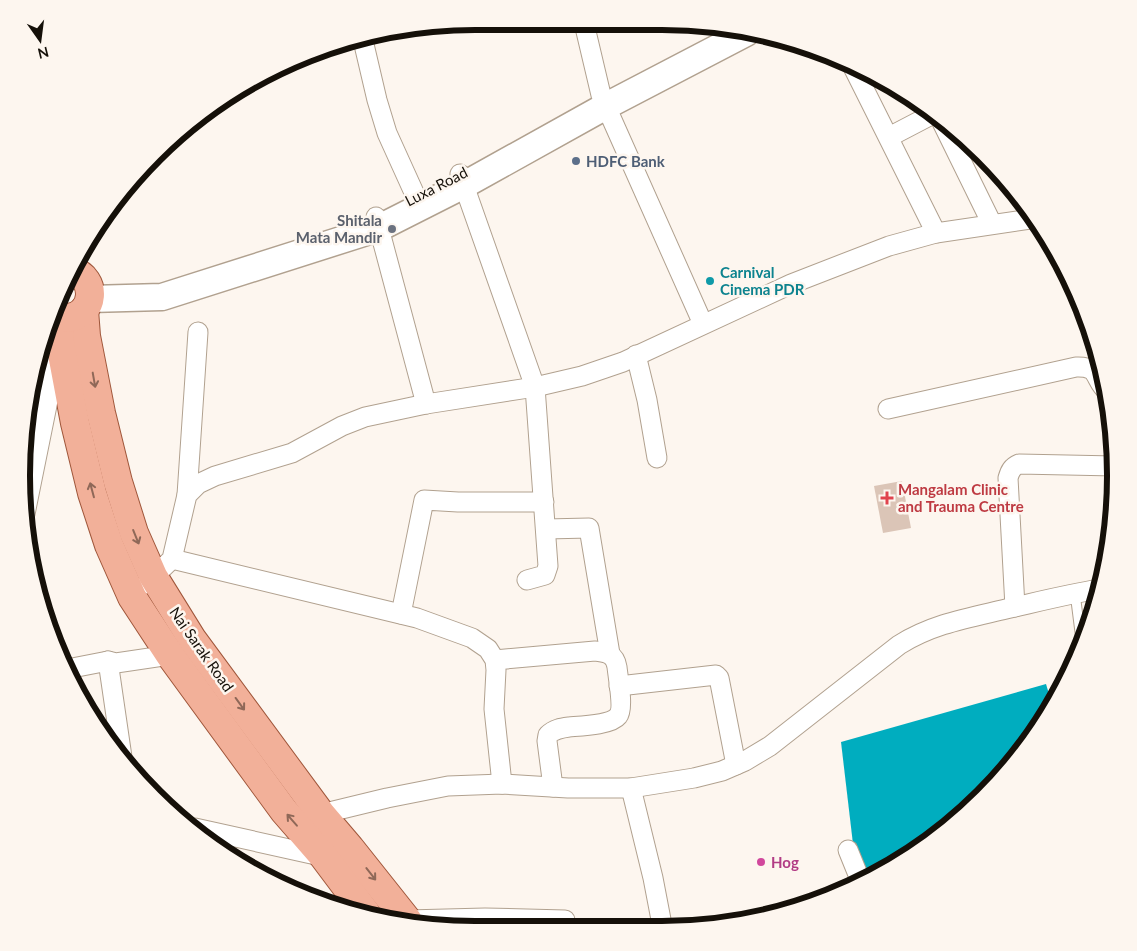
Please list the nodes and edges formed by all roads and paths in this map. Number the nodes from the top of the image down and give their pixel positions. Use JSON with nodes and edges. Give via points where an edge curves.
{"nodes":[{"id":1,"x":586,"y":30,"type":"edge"},
{"id":2,"x":721,"y":34,"type":"edge"},
{"id":3,"x":737,"y":37,"type":"edge"},
{"id":4,"x":364,"y":44,"type":"edge"},
{"id":5,"x":857,"y":75,"type":"edge"},
{"id":6,"x":603,"y":100,"type":"junction"},
{"id":7,"x":926,"y":117,"type":"edge"},
{"id":8,"x":949,"y":135,"type":"edge"},
{"id":9,"x":888,"y":137,"type":"junction"},
{"id":10,"x":462,"y":179,"type":"junction"},
{"id":11,"x":416,"y":197,"type":"junction"},
{"id":12,"x":1026,"y":220,"type":"edge"},
{"id":13,"x":378,"y":222,"type":"junction"},
{"id":14,"x":992,"y":224,"type":"junction"},
{"id":15,"x":936,"y":233,"type":"junction"},
{"id":16,"x":85,"y":300,"type":"edge"},
{"id":17,"x":704,"y":324,"type":"junction"},
{"id":18,"x":57,"y":325,"type":"edge"},
{"id":19,"x":198,"y":332,"type":"dead end"},
{"id":20,"x":636,"y":355,"type":"junction"},
{"id":21,"x":1094,"y":371,"type":"edge"},
{"id":22,"x":535,"y":387,"type":"junction"},
{"id":23,"x":426,"y":404,"type":"junction"},
{"id":24,"x":888,"y":409,"type":"dead end"},
{"id":25,"x":658,"y":458,"type":"dead end"},
{"id":26,"x":1107,"y":466,"type":"edge"},
{"id":27,"x":30,"y":482,"type":"edge"},
{"id":28,"x":187,"y":495,"type":"junction"},
{"id":29,"x":544,"y":502,"type":"junction"},
{"id":30,"x":546,"y":529,"type":"junction"},
{"id":31,"x":163,"y":568,"type":"junction"},
{"id":32,"x":527,"y":580,"type":"dead end"},
{"id":33,"x":1092,"y":590,"type":"edge"},
{"id":34,"x":1075,"y":592,"type":"junction"},
{"id":35,"x":132,"y":597,"type":"junction"},
{"id":36,"x":1015,"y":607,"type":"junction"},
{"id":37,"x":401,"y":614,"type":"junction"},
{"id":38,"x":1080,"y":628,"type":"edge"},
{"id":39,"x":610,"y":654,"type":"junction"},
{"id":40,"x":170,"y":656,"type":"junction"},
{"id":41,"x":495,"y":660,"type":"junction"},
{"id":42,"x":108,"y":661,"type":"junction"},
{"id":43,"x":74,"y":668,"type":"edge"},
{"id":44,"x":619,"y":686,"type":"junction"},
{"id":45,"x":120,"y":744,"type":"edge"},
{"id":46,"x":736,"y":765,"type":"junction"},
{"id":47,"x":502,"y":784,"type":"junction"},
{"id":48,"x":553,"y":787,"type":"junction"},
{"id":49,"x":631,"y":788,"type":"junction"},
{"id":50,"x":321,"y":814,"type":"junction"},
{"id":51,"x":206,"y":830,"type":"edge"},
{"id":52,"x":350,"y":848,"type":"junction"},
{"id":53,"x":848,"y":850,"type":"dead end"},
{"id":54,"x":324,"y":857,"type":"junction"},
{"id":55,"x":858,"y":875,"type":"edge"},
{"id":56,"x":361,"y":906,"type":"edge"},
{"id":57,"x":403,"y":914,"type":"edge"},
{"id":58,"x":443,"y":920,"type":"edge"},
{"id":59,"x":564,"y":921,"type":"edge"},
{"id":60,"x":661,"y":921,"type":"edge"}],
"edges":[{"from":1,"to":6,"type":"street"},
{"from":2,"to":6,"type":"street","name":"Luxa Road"},
{"from":3,"to":6,"type":"street"},
{"from":4,"to":11,"type":"street","via":[[387,133]]},
{"from":5,"to":9,"type":"street"},
{"from":6,"to":10,"type":"street","name":"Luxa Road"},
{"from":6,"to":17,"type":"street"},
{"from":7,"to":9,"type":"street"},
{"from":8,"to":14,"type":"street"},
{"from":9,"to":15,"type":"street"},
{"from":10,"to":11,"type":"street","name":"Luxa Road"},
{"from":10,"to":13,"type":"street"},
{"from":10,"to":22,"type":"street"},
{"from":11,"to":13,"type":"street","name":"Luxa Road"},
{"from":12,"to":14,"type":"street"},
{"from":13,"to":16,"type":"street","name":"Luxa Road","via":[[167,284],[118,286]]},
{"from":13,"to":16,"type":"street","via":[[162,297]]},
{"from":13,"to":23,"type":"street"},
{"from":14,"to":15,"type":"street"},
{"from":15,"to":17,"type":"street","via":[[841,264]]},
{"from":16,"to":18,"type":"main road","via":[[72,318]]},
{"from":16,"to":31,"type":"main road","name":"Nai Sarak Road","one_way":true,"via":[[100,413],[118,482],[134,533]]},
{"from":17,"to":20,"type":"street"},
{"from":18,"to":27,"type":"street"},
{"from":35,"to":18,"type":"main road","name":"Nai Sarak Road","one_way":true,"via":[[109,545],[92,493],[74,423]]},
{"from":19,"to":28,"type":"street"},
{"from":20,"to":22,"type":"street","via":[[582,376]]},
{"from":20,"to":25,"type":"street"},
{"from":21,"to":24,"type":"street","via":[[1076,367]]},
{"from":22,"to":23,"type":"street"},
{"from":22,"to":29,"type":"street"},
{"from":23,"to":28,"type":"street","via":[[373,415],[342,426],[292,453],[215,476],[198,484]]},
{"from":26,"to":36,"type":"street","via":[[1019,464],[1010,471]]},
{"from":28,"to":31,"type":"street"},
{"from":29,"to":30,"type":"street"},
{"from":29,"to":37,"type":"street","via":[[424,500]]},
{"from":30,"to":32,"type":"street","via":[[548,566],[544,575]]},
{"from":30,"to":39,"type":"street","via":[[589,528]]},
{"from":31,"to":35,"type":"street"},
{"from":31,"to":37,"type":"street"},
{"from":31,"to":50,"type":"main road","name":"Nai Sarak Road","one_way":true,"via":[[192,639]]},
{"from":33,"to":34,"type":"street"},
{"from":34,"to":36,"type":"street"},
{"from":34,"to":38,"type":"lane"},
{"from":35,"to":40,"type":"main road","name":"Nai Sarak Road"},
{"from":36,"to":46,"type":"street","via":[[943,624],[916,634],[770,746]]},
{"from":37,"to":41,"type":"street","via":[[472,638],[488,649]]},
{"from":39,"to":41,"type":"street","via":[[595,651]]},
{"from":39,"to":44,"type":"street","via":[[616,664]]},
{"from":40,"to":42,"type":"street","via":[[116,663]]},
{"from":54,"to":40,"type":"main road","name":"Nai Sarak Road","one_way":true,"via":[[284,811]]},
{"from":41,"to":47,"type":"street","via":[[494,709]]},
{"from":42,"to":43,"type":"street"},
{"from":42,"to":45,"type":"street"},
{"from":44,"to":46,"type":"street","via":[[716,675]]},
{"from":44,"to":48,"type":"street","via":[[621,710],[615,719],[558,729],[548,735],[546,741]]},
{"from":46,"to":49,"type":"street","via":[[694,778]]},
{"from":47,"to":48,"type":"street"},
{"from":47,"to":50,"type":"street","via":[[448,786]]},
{"from":48,"to":49,"type":"street"},
{"from":49,"to":60,"type":"street"},
{"from":50,"to":52,"type":"main road","name":"Nai Sarak Road"},
{"from":51,"to":54,"type":"street"},
{"from":52,"to":54,"type":"street"},
{"from":52,"to":57,"type":"main road","name":"Nai Sarak Road","one_way":true},
{"from":53,"to":55,"type":"street"},
{"from":54,"to":56,"type":"main road","name":"Nai Sarak Road"},
{"from":58,"to":59,"type":"street"}]}
